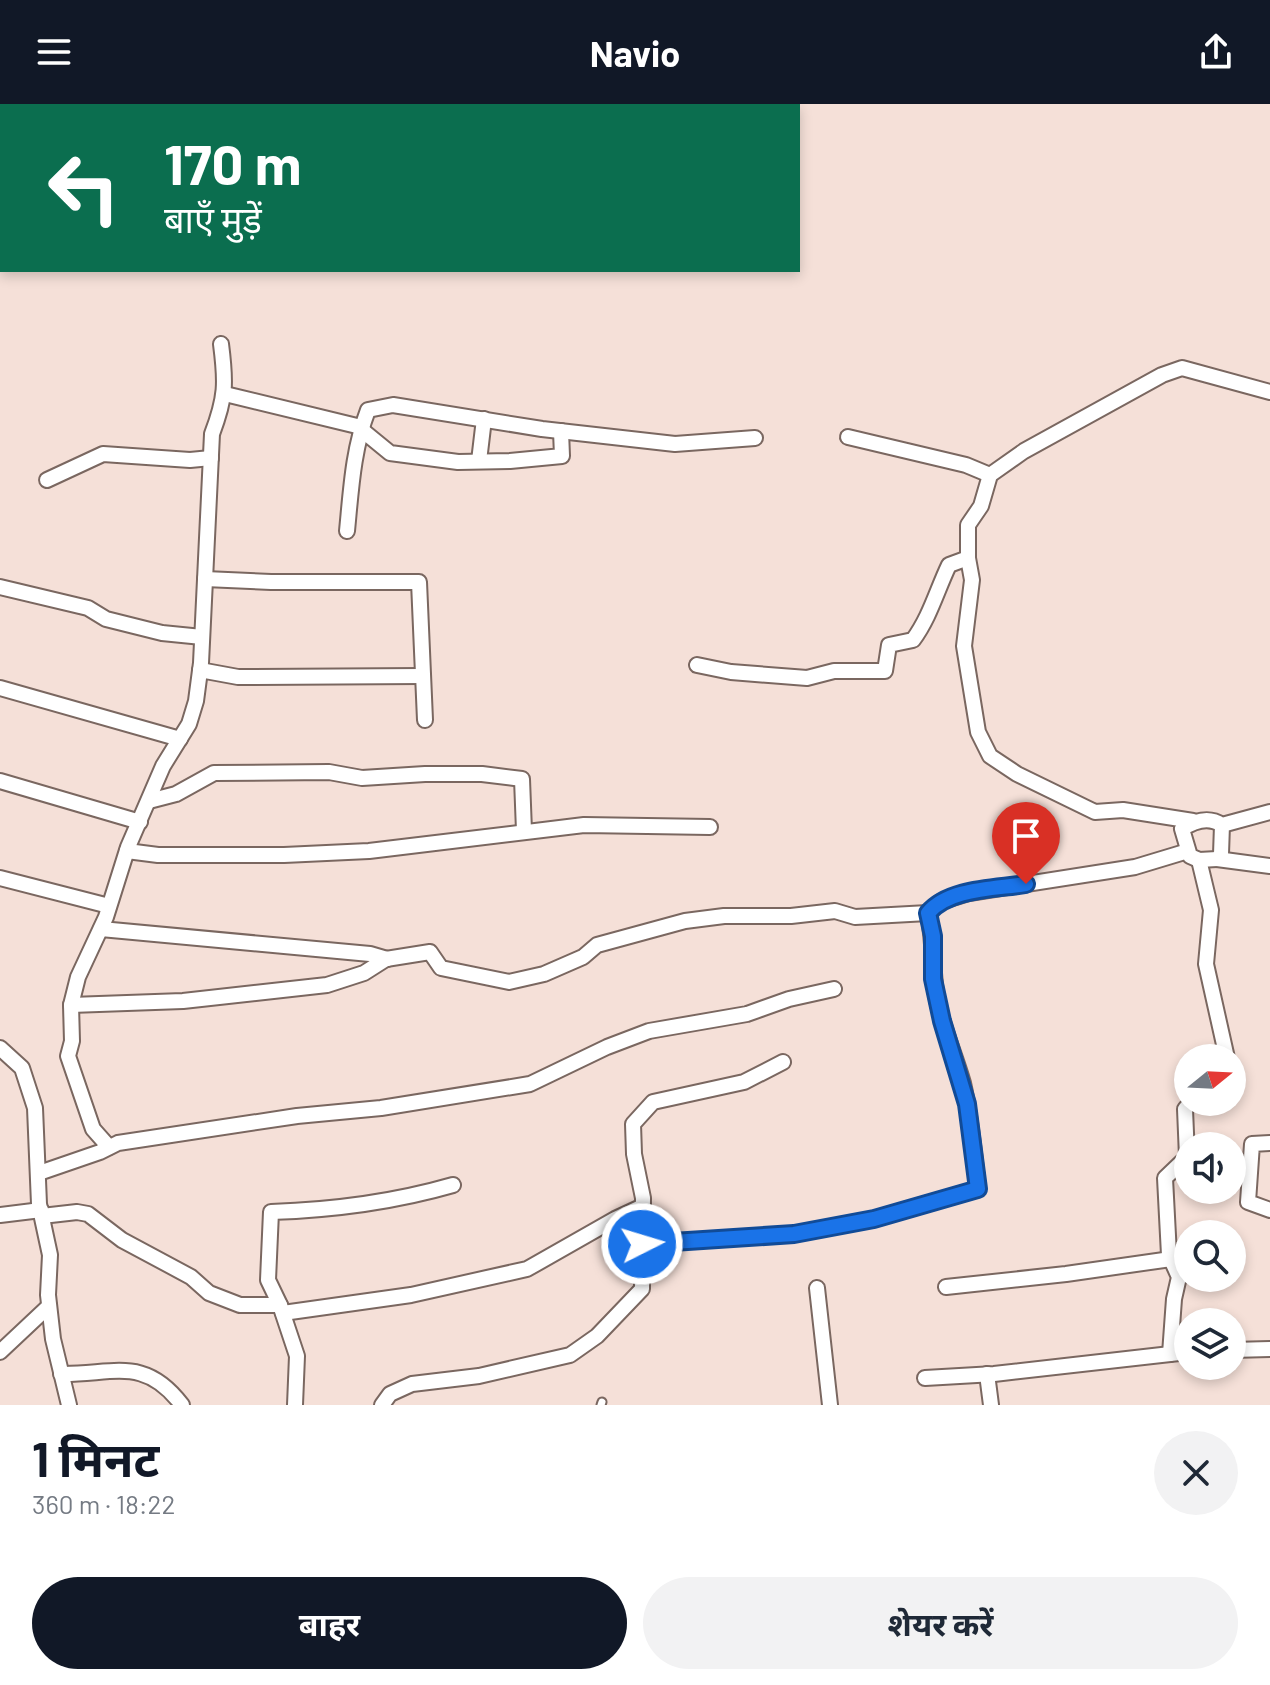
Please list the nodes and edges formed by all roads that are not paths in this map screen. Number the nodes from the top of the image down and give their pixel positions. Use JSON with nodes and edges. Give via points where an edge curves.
{"nodes":[{"id":1,"x":221,"y":344,"type":"dead end"},
{"id":2,"x":1270,"y":392,"type":"edge"},
{"id":3,"x":225,"y":394,"type":"junction"},
{"id":4,"x":484,"y":419,"type":"junction"},
{"id":5,"x":361,"y":429,"type":"junction"},
{"id":6,"x":561,"y":431,"type":"junction"},
{"id":7,"x":848,"y":437,"type":"dead end"},
{"id":8,"x":755,"y":438,"type":"dead end"},
{"id":9,"x":211,"y":458,"type":"junction"},
{"id":10,"x":479,"y":461,"type":"junction"},
{"id":11,"x":990,"y":475,"type":"junction"},
{"id":12,"x":47,"y":480,"type":"dead end"},
{"id":13,"x":347,"y":531,"type":"dead end"},
{"id":14,"x":968,"y":558,"type":"junction"},
{"id":15,"x":205,"y":579,"type":"junction"},
{"id":16,"x":0,"y":587,"type":"edge"},
{"id":17,"x":202,"y":637,"type":"junction"},
{"id":18,"x":697,"y":665,"type":"dead end"},
{"id":19,"x":200,"y":670,"type":"junction"},
{"id":20,"x":423,"y":676,"type":"junction"},
{"id":21,"x":0,"y":688,"type":"edge"},
{"id":22,"x":425,"y":720,"type":"dead end"},
{"id":23,"x":180,"y":739,"type":"junction"},
{"id":24,"x":0,"y":781,"type":"edge"},
{"id":25,"x":149,"y":801,"type":"junction"},
{"id":26,"x":1270,"y":812,"type":"edge"},
{"id":27,"x":1193,"y":821,"type":"junction"},
{"id":28,"x":140,"y":822,"type":"junction"},
{"id":29,"x":1222,"y":825,"type":"junction"},
{"id":30,"x":710,"y":827,"type":"dead end"},
{"id":31,"x":524,"y":831,"type":"junction"},
{"id":32,"x":127,"y":851,"type":"junction"},
{"id":33,"x":1193,"y":855,"type":"junction"},
{"id":34,"x":1217,"y":859,"type":"junction"},
{"id":35,"x":1270,"y":866,"type":"edge"},
{"id":36,"x":0,"y":878,"type":"edge"},
{"id":37,"x":109,"y":906,"type":"junction"},
{"id":38,"x":928,"y":913,"type":"junction"},
{"id":39,"x":101,"y":929,"type":"junction"},
{"id":40,"x":387,"y":959,"type":"junction"},
{"id":41,"x":834,"y":989,"type":"dead end"},
{"id":42,"x":71,"y":1005,"type":"junction"},
{"id":43,"x":1224,"y":1044,"type":"edge"},
{"id":44,"x":0,"y":1048,"type":"edge"},
{"id":45,"x":783,"y":1062,"type":"dead end"},
{"id":46,"x":1185,"y":1116,"type":"edge"},
{"id":47,"x":1270,"y":1143,"type":"edge"},
{"id":48,"x":109,"y":1147,"type":"junction"},
{"id":49,"x":39,"y":1173,"type":"junction"},
{"id":50,"x":453,"y":1185,"type":"dead end"},
{"id":51,"x":643,"y":1206,"type":"junction"},
{"id":52,"x":1270,"y":1210,"type":"edge"},
{"id":53,"x":41,"y":1213,"type":"junction"},
{"id":54,"x":0,"y":1215,"type":"edge"},
{"id":55,"x":642,"y":1244,"type":"junction"},
{"id":56,"x":1171,"y":1259,"type":"junction"},
{"id":57,"x":946,"y":1287,"type":"dead end"},
{"id":58,"x":817,"y":1288,"type":"dead end"},
{"id":59,"x":49,"y":1306,"type":"junction"},
{"id":60,"x":281,"y":1309,"type":"junction"},
{"id":61,"x":1270,"y":1349,"type":"edge"},
{"id":62,"x":1246,"y":1350,"type":"edge"},
{"id":63,"x":0,"y":1352,"type":"edge"},
{"id":64,"x":1170,"y":1354,"type":"junction"},
{"id":65,"x":1174,"y":1354,"type":"edge"},
{"id":66,"x":61,"y":1374,"type":"junction"},
{"id":67,"x":987,"y":1374,"type":"junction"},
{"id":68,"x":925,"y":1378,"type":"dead end"},
{"id":69,"x":69,"y":1405,"type":"edge"},
{"id":70,"x":182,"y":1405,"type":"edge"},
{"id":71,"x":295,"y":1405,"type":"edge"},
{"id":72,"x":382,"y":1405,"type":"edge"},
{"id":73,"x":830,"y":1405,"type":"edge"},
{"id":74,"x":991,"y":1405,"type":"edge"}],
"edges":[{"from":1,"to":3,"type":"street"},
{"from":2,"to":11,"type":"street","via":[[1182,368],[1024,451]]},
{"from":3,"to":5,"type":"street"},
{"from":3,"to":9,"type":"street","via":[[212,434]]},
{"from":4,"to":5,"type":"street","via":[[393,405],[368,410]]},
{"from":4,"to":6,"type":"street"},
{"from":4,"to":10,"type":"street"},
{"from":5,"to":10,"type":"street","via":[[390,453]]},
{"from":5,"to":13,"type":"street"},
{"from":6,"to":8,"type":"street","via":[[675,444]]},
{"from":6,"to":10,"type":"street","via":[[562,456]]},
{"from":7,"to":11,"type":"street"},
{"from":9,"to":12,"type":"street","via":[[103,454]]},
{"from":9,"to":15,"type":"street"},
{"from":11,"to":14,"type":"street","via":[[981,506],[968,525]]},
{"from":14,"to":18,"type":"street","via":[[949,565],[913,640],[889,645],[885,671],[834,671],[807,678]]},
{"from":14,"to":27,"type":"street","via":[[972,580],[964,646],[978,732],[990,756],[1095,812],[1123,810]]},
{"from":15,"to":17,"type":"street"},
{"from":15,"to":20,"type":"street","via":[[419,582]]},
{"from":16,"to":17,"type":"street","via":[[162,633]]},
{"from":17,"to":19,"type":"street"},
{"from":19,"to":20,"type":"street","via":[[238,677]]},
{"from":19,"to":23,"type":"street","via":[[196,701]]},
{"from":20,"to":22,"type":"street"},
{"from":21,"to":23,"type":"street"},
{"from":23,"to":25,"type":"street"},
{"from":24,"to":28,"type":"street"},
{"from":25,"to":28,"type":"street"},
{"from":25,"to":31,"type":"street","via":[[176,794],[214,773],[329,772],[362,778],[482,774],[522,779]]},
{"from":26,"to":29,"type":"street"},
{"from":27,"to":29,"type":"street"},
{"from":27,"to":33,"type":"street","via":[[1182,829]]},
{"from":28,"to":32,"type":"street"},
{"from":29,"to":34,"type":"street"},
{"from":30,"to":31,"type":"street","via":[[584,825]]},
{"from":31,"to":32,"type":"street","via":[[369,851]]},
{"from":32,"to":37,"type":"street"},
{"from":33,"to":34,"type":"street"},
{"from":33,"to":38,"type":"street","via":[[969,893],[940,902]]},
{"from":33,"to":43,"type":"street","via":[[1211,910],[1206,964]]},
{"from":34,"to":35,"type":"street"},
{"from":36,"to":37,"type":"street"},
{"from":37,"to":39,"type":"street"},
{"from":38,"to":40,"type":"street","via":[[855,917],[835,911],[685,921],[597,945],[544,974],[509,982],[441,968],[430,952]]},
{"from":38,"to":55,"type":"street","via":[[933,979],[972,1126],[978,1189],[874,1219],[794,1234]]},
{"from":39,"to":40,"type":"street","via":[[254,941]]},
{"from":39,"to":42,"type":"street"},
{"from":40,"to":42,"type":"street","via":[[327,985],[183,1001]]},
{"from":41,"to":48,"type":"street","via":[[747,1014],[649,1031],[530,1084]]},
{"from":42,"to":48,"type":"street","via":[[68,1056],[93,1129]]},
{"from":44,"to":49,"type":"street","via":[[22,1068],[35,1108]]},
{"from":45,"to":51,"type":"street","via":[[744,1082],[653,1102],[633,1124]]},
{"from":46,"to":56,"type":"street","via":[[1187,1157],[1165,1178]]},
{"from":47,"to":52,"type":"street","via":[[1252,1144],[1248,1202]]},
{"from":48,"to":49,"type":"street"},
{"from":49,"to":53,"type":"street"},
{"from":50,"to":60,"type":"street","via":[[320,1210],[271,1212],[268,1280]]},
{"from":51,"to":55,"type":"street"},
{"from":51,"to":60,"type":"street","via":[[527,1269],[411,1295]]},
{"from":53,"to":54,"type":"street"},
{"from":53,"to":59,"type":"street","via":[[50,1255]]},
{"from":53,"to":60,"type":"street","via":[[88,1214],[209,1293],[240,1305]]},
{"from":55,"to":72,"type":"street","via":[[642,1289],[597,1336],[570,1355],[479,1376],[412,1384],[390,1394]]},
{"from":56,"to":57,"type":"street"},
{"from":56,"to":64,"type":"street","via":[[1179,1277]]},
{"from":58,"to":73,"type":"street"},
{"from":59,"to":63,"type":"street"},
{"from":59,"to":66,"type":"street"},
{"from":60,"to":71,"type":"street","via":[[297,1356]]},
{"from":61,"to":62,"type":"street"},
{"from":64,"to":65,"type":"street"},
{"from":64,"to":67,"type":"street"},
{"from":66,"to":69,"type":"street"},
{"from":66,"to":70,"type":"street","via":[[134,1370],[167,1386]]},
{"from":67,"to":68,"type":"street"},
{"from":67,"to":74,"type":"street"}]}
